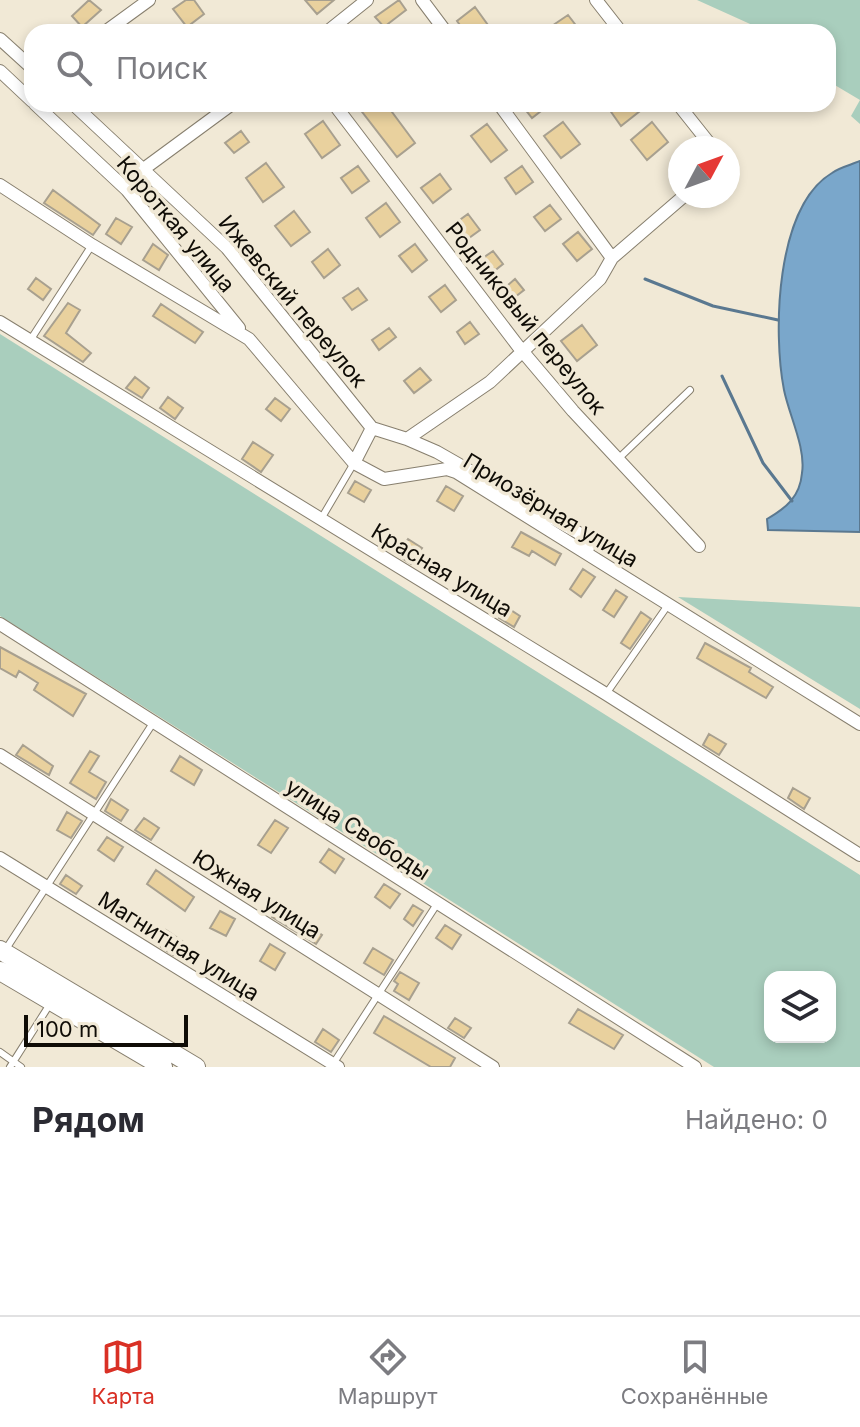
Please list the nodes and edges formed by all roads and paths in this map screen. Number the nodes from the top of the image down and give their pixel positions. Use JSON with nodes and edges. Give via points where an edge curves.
{"nodes":[{"id":1,"x":149,"y":0,"type":"edge"},
{"id":2,"x":367,"y":0,"type":"edge"},
{"id":3,"x":422,"y":0,"type":"edge"},
{"id":4,"x":596,"y":0,"type":"edge"},
{"id":5,"x":116,"y":24,"type":"edge"},
{"id":6,"x":337,"y":24,"type":"edge"},
{"id":7,"x":440,"y":24,"type":"edge"},
{"id":8,"x":615,"y":24,"type":"edge"},
{"id":9,"x":0,"y":39,"type":"edge"},
{"id":10,"x":24,"y":61,"type":"edge"},
{"id":11,"x":0,"y":71,"type":"edge"},
{"id":12,"x":24,"y":93,"type":"edge"},
{"id":13,"x":45,"y":112,"type":"edge"},
{"id":14,"x":82,"y":112,"type":"edge"},
{"id":15,"x":221,"y":112,"type":"edge"},
{"id":16,"x":340,"y":112,"type":"edge"},
{"id":17,"x":505,"y":112,"type":"edge"},
{"id":18,"x":684,"y":112,"type":"edge"},
{"id":19,"x":703,"y":136,"type":"edge"},
{"id":20,"x":145,"y":168,"type":"junction"},
{"id":21,"x":0,"y":185,"type":"edge"},
{"id":22,"x":670,"y":208,"type":"edge"},
{"id":23,"x":92,"y":245,"type":"junction"},
{"id":24,"x":612,"y":258,"type":"junction"},
{"id":25,"x":0,"y":322,"type":"edge"},
{"id":26,"x":249,"y":339,"type":"junction"},
{"id":27,"x":30,"y":341,"type":"junction"},
{"id":28,"x":523,"y":352,"type":"junction"},
{"id":29,"x":690,"y":390,"type":"dead end"},
{"id":30,"x":372,"y":428,"type":"junction"},
{"id":31,"x":407,"y":439,"type":"junction"},
{"id":32,"x":618,"y":459,"type":"junction"},
{"id":33,"x":354,"y":463,"type":"junction"},
{"id":34,"x":321,"y":519,"type":"junction"},
{"id":35,"x":699,"y":546,"type":"dead end"},
{"id":36,"x":586,"y":553,"type":"junction"},
{"id":37,"x":668,"y":605,"type":"junction"},
{"id":38,"x":0,"y":624,"type":"edge"},
{"id":39,"x":606,"y":694,"type":"junction"},
{"id":40,"x":155,"y":720,"type":"junction"},
{"id":41,"x":860,"y":724,"type":"edge"},
{"id":42,"x":0,"y":755,"type":"edge"},
{"id":43,"x":93,"y":815,"type":"junction"},
{"id":44,"x":860,"y":855,"type":"edge"},
{"id":45,"x":0,"y":858,"type":"edge"},
{"id":46,"x":46,"y":887,"type":"junction"},
{"id":47,"x":437,"y":904,"type":"junction"},
{"id":48,"x":1,"y":958,"type":"edge"},
{"id":49,"x":378,"y":994,"type":"junction"},
{"id":50,"x":52,"y":1001,"type":"junction"},
{"id":51,"x":0,"y":1052,"type":"edge"},
{"id":52,"x":12,"y":1064,"type":"edge"},
{"id":53,"x":335,"y":1066,"type":"edge"},
{"id":54,"x":21,"y":1067,"type":"edge"},
{"id":55,"x":163,"y":1067,"type":"edge"},
{"id":56,"x":196,"y":1067,"type":"edge"},
{"id":57,"x":493,"y":1067,"type":"edge"},
{"id":58,"x":695,"y":1067,"type":"edge"}],
"edges":[{"from":1,"to":5,"type":"street"},
{"from":2,"to":6,"type":"street"},
{"from":3,"to":7,"type":"street"},
{"from":4,"to":8,"type":"street"},
{"from":9,"to":10,"type":"street"},
{"from":11,"to":12,"type":"street","name":"Короткая улица"},
{"from":13,"to":26,"type":"street","name":"Короткая улица","via":[[127,190]]},
{"from":14,"to":20,"type":"street","name":"Ижевский переулок"},
{"from":15,"to":20,"type":"street"},
{"from":16,"to":28,"type":"street","name":"Родниковый переулок"},
{"from":17,"to":24,"type":"street"},
{"from":18,"to":19,"type":"street"},
{"from":20,"to":30,"type":"street","name":"Ижевский переулок","via":[[227,248]]},
{"from":21,"to":23,"type":"street","name":"Приозёрная улица"},
{"from":22,"to":24,"type":"street"},
{"from":23,"to":26,"type":"street","name":"Приозёрная улица"},
{"from":23,"to":27,"type":"lane"},
{"from":24,"to":28,"type":"street","via":[[600,279]]},
{"from":25,"to":27,"type":"street","name":"Красная улица"},
{"from":26,"to":33,"type":"street","name":"Приозёрная улица"},
{"from":27,"to":34,"type":"street","name":"Красная улица"},
{"from":28,"to":31,"type":"street"},
{"from":28,"to":32,"type":"street","name":"Родниковый переулок"},
{"from":29,"to":32,"type":"lane"},
{"from":30,"to":31,"type":"street"},
{"from":30,"to":33,"type":"street"},
{"from":31,"to":36,"type":"street","via":[[591,540]]},
{"from":32,"to":35,"type":"street","name":"Родниковый переулок"},
{"from":33,"to":34,"type":"lane"},
{"from":33,"to":36,"type":"street","name":"Приозёрная улица","via":[[384,479],[456,472]]},
{"from":34,"to":39,"type":"street","name":"Красная улица"},
{"from":36,"to":37,"type":"street","name":"Приозёрная улица"},
{"from":37,"to":39,"type":"lane"},
{"from":37,"to":41,"type":"street","name":"Приозёрная улица"},
{"from":38,"to":40,"type":"street","name":"улица Свободы"},
{"from":39,"to":44,"type":"street","name":"Красная улица"},
{"from":40,"to":43,"type":"lane"},
{"from":40,"to":47,"type":"street","name":"улица Свободы"},
{"from":42,"to":43,"type":"street","name":"Южная улица"},
{"from":43,"to":46,"type":"lane"},
{"from":43,"to":49,"type":"street","name":"Южная улица"},
{"from":45,"to":46,"type":"street","name":"Магнитная улица"},
{"from":46,"to":48,"type":"lane"},
{"from":46,"to":53,"type":"street","name":"Магнитная улица"},
{"from":47,"to":49,"type":"lane"},
{"from":47,"to":58,"type":"street","name":"улица Свободы"},
{"from":48,"to":50,"type":"main road"},
{"from":48,"to":56,"type":"main road"},
{"from":49,"to":53,"type":"lane"},
{"from":49,"to":57,"type":"street","name":"Южная улица"},
{"from":50,"to":52,"type":"lane"},
{"from":50,"to":55,"type":"main road"},
{"from":51,"to":52,"type":"lane"},
{"from":52,"to":54,"type":"lane"}]}
